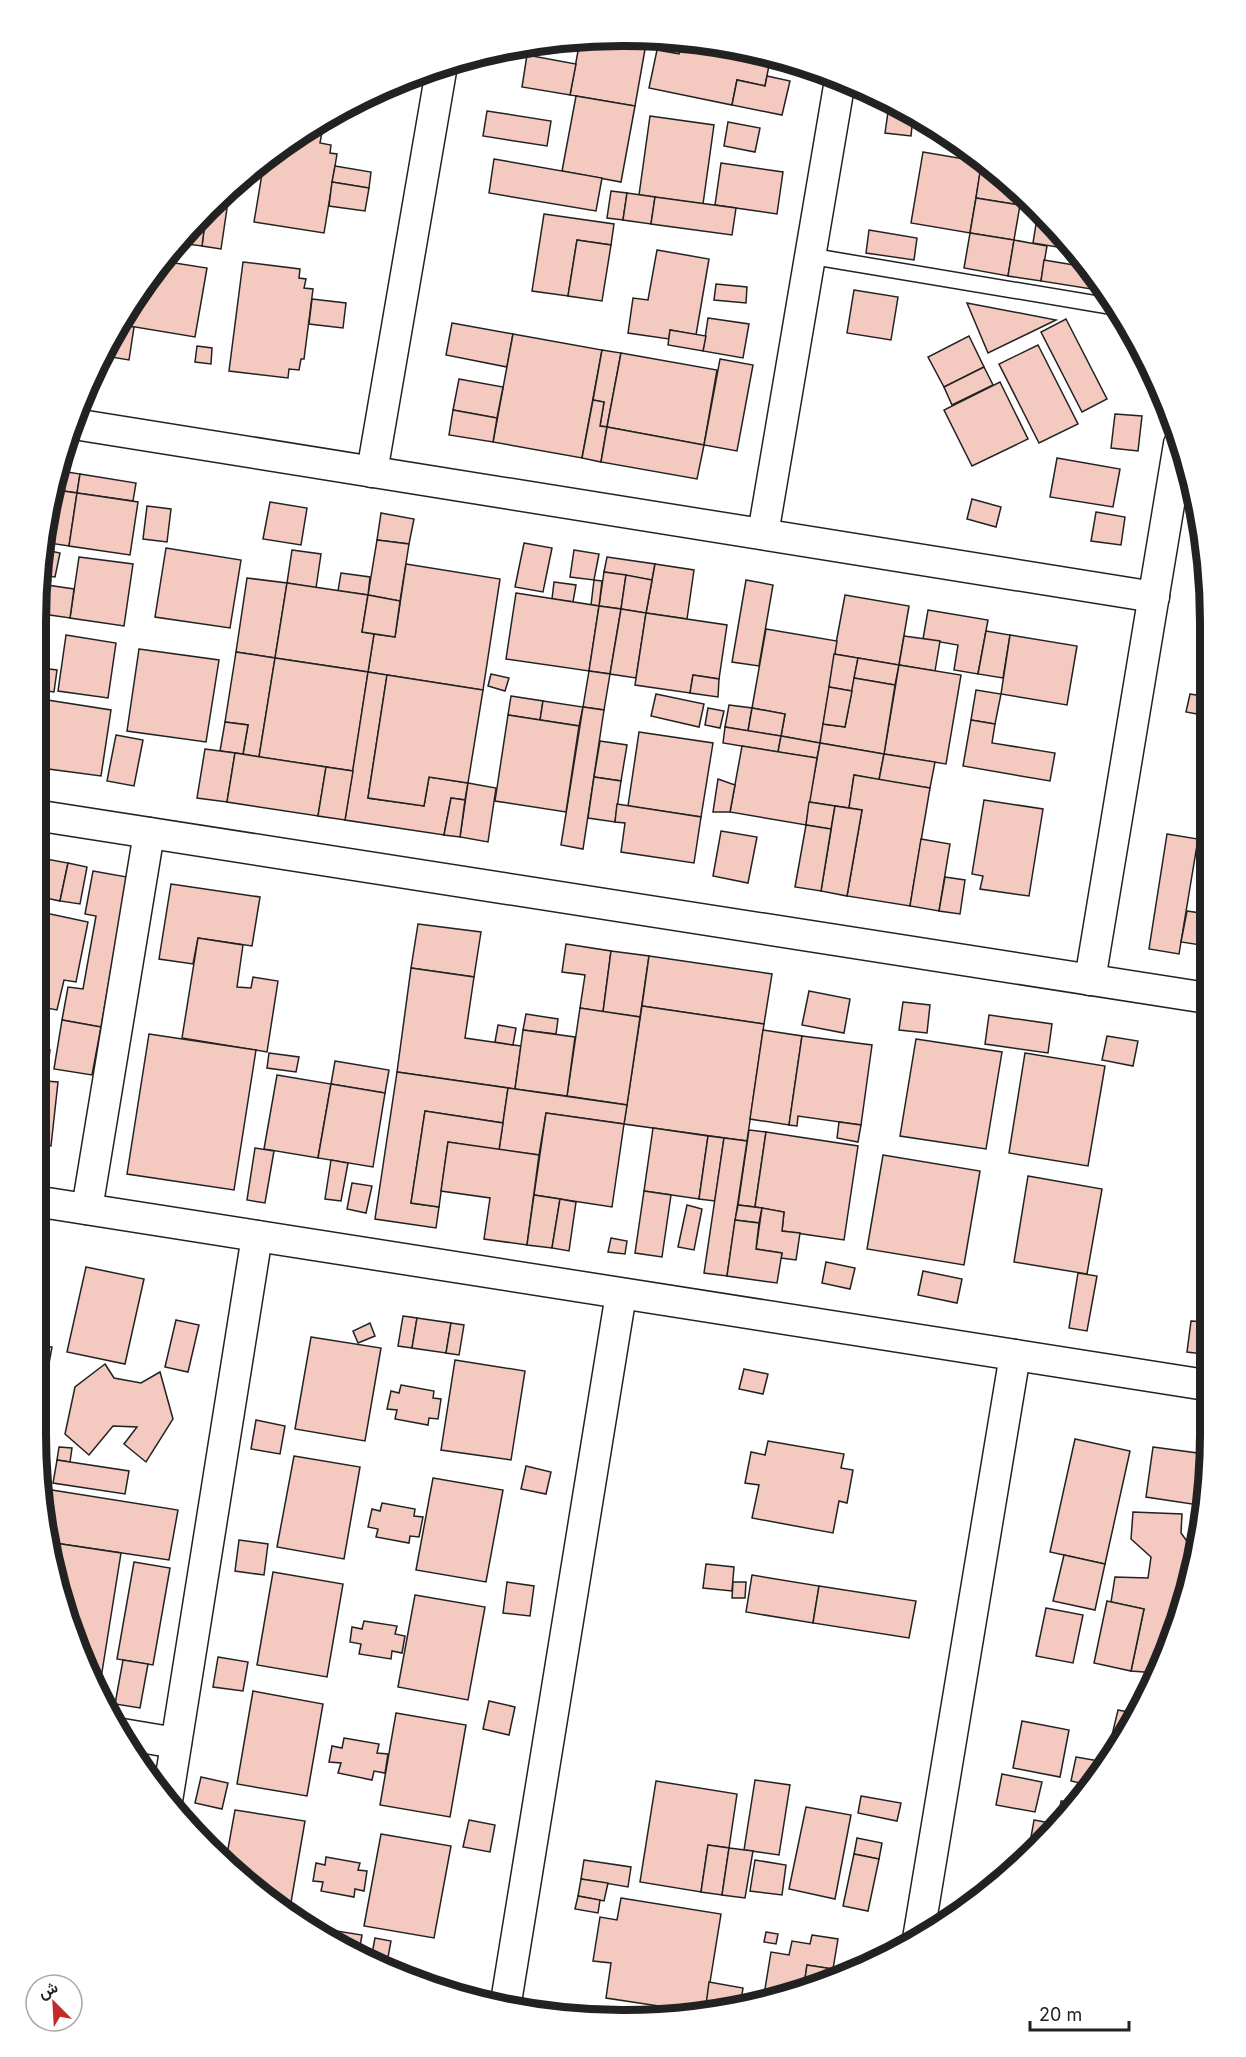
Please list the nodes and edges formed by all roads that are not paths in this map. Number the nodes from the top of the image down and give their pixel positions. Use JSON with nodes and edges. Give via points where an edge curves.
{"nodes":[{"id":1,"x":431,"y":79,"type":"edge"},
{"id":2,"x":839,"y":88,"type":"edge"},
{"id":3,"x":810,"y":256,"type":"junction"},
{"id":4,"x":1103,"y":305,"type":"edge"},
{"id":5,"x":82,"y":425,"type":"edge"},
{"id":6,"x":1176,"y":461,"type":"edge"},
{"id":7,"x":372,"y":471,"type":"junction"},
{"id":8,"x":763,"y":534,"type":"junction"},
{"id":9,"x":1154,"y":597,"type":"junction"},
{"id":10,"x":46,"y":817,"type":"edge"},
{"id":11,"x":149,"y":833,"type":"junction"},
{"id":12,"x":1090,"y":980,"type":"junction"},
{"id":13,"x":1200,"y":997,"type":"edge"},
{"id":14,"x":46,"y":1203,"type":"edge"},
{"id":15,"x":87,"y":1209,"type":"junction"},
{"id":16,"x":257,"y":1236,"type":"junction"},
{"id":17,"x":621,"y":1294,"type":"junction"},
{"id":18,"x":1015,"y":1355,"type":"junction"},
{"id":19,"x":1200,"y":1384,"type":"edge"},
{"id":20,"x":133,"y":1736,"type":"edge"},
{"id":21,"x":176,"y":1743,"type":"junction"},
{"id":22,"x":169,"y":1789,"type":"edge"},
{"id":23,"x":920,"y":1927,"type":"edge"},
{"id":24,"x":507,"y":1998,"type":"edge"}],
"edges":[{"from":1,"to":7,"type":"street"},
{"from":2,"to":3,"type":"street"},
{"from":3,"to":4,"type":"lane"},
{"from":3,"to":8,"type":"street"},
{"from":5,"to":7,"type":"street"},
{"from":6,"to":9,"type":"street"},
{"from":7,"to":8,"type":"street"},
{"from":8,"to":9,"type":"street"},
{"from":9,"to":12,"type":"street"},
{"from":10,"to":11,"type":"street"},
{"from":11,"to":12,"type":"street"},
{"from":11,"to":15,"type":"street"},
{"from":12,"to":13,"type":"street"},
{"from":14,"to":15,"type":"street"},
{"from":15,"to":16,"type":"street"},
{"from":16,"to":17,"type":"street"},
{"from":16,"to":21,"type":"street"},
{"from":17,"to":18,"type":"street"},
{"from":17,"to":24,"type":"street"},
{"from":18,"to":19,"type":"street"},
{"from":18,"to":23,"type":"street"},
{"from":20,"to":21,"type":"street"},
{"from":21,"to":22,"type":"street"}]}
